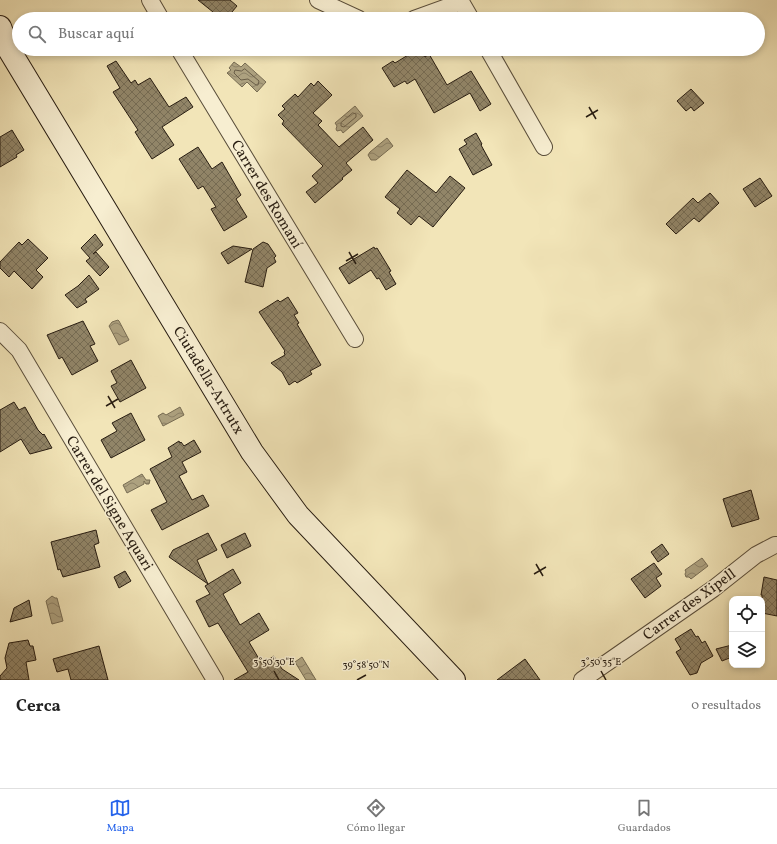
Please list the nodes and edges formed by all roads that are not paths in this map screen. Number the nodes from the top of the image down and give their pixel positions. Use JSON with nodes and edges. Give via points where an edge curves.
{"nodes":[{"id":1,"x":150,"y":0,"type":"edge"},
{"id":2,"x":318,"y":0,"type":"edge"},
{"id":3,"x":460,"y":1,"type":"edge"},
{"id":4,"x":157,"y":12,"type":"edge"},
{"id":5,"x":343,"y":12,"type":"edge"},
{"id":6,"x":432,"y":12,"type":"edge"},
{"id":7,"x":467,"y":12,"type":"edge"},
{"id":8,"x":0,"y":26,"type":"edge"},
{"id":9,"x":4,"y":45,"type":"edge"},
{"id":10,"x":183,"y":56,"type":"edge"},
{"id":11,"x":492,"y":56,"type":"edge"},
{"id":12,"x":544,"y":147,"type":"dead end"},
{"id":13,"x":0,"y":331,"type":"edge"},
{"id":14,"x":355,"y":339,"type":"dead end"},
{"id":15,"x":777,"y":545,"type":"edge"},
{"id":16,"x":215,"y":680,"type":"edge"},
{"id":17,"x":454,"y":680,"type":"edge"},
{"id":18,"x":582,"y":680,"type":"edge"}],
"edges":[{"from":1,"to":4,"type":"street"},
{"from":2,"to":5,"type":"street"},
{"from":3,"to":6,"type":"street"},
{"from":3,"to":7,"type":"street"},
{"from":8,"to":9,"type":"main road","name":"Ciutadella-Artrutx"},
{"from":9,"to":17,"type":"main road","name":"Ciutadella-Artrutx","via":[[252,452],[298,515]]},
{"from":10,"to":14,"type":"street","name":"Carrer des Romaní"},
{"from":11,"to":12,"type":"street"},
{"from":13,"to":16,"type":"street","name":"Carrer del Signe Aquari","via":[[19,350]]},
{"from":15,"to":18,"type":"street","name":"Carrer des Xipell","via":[[756,555],[713,589]]}]}
